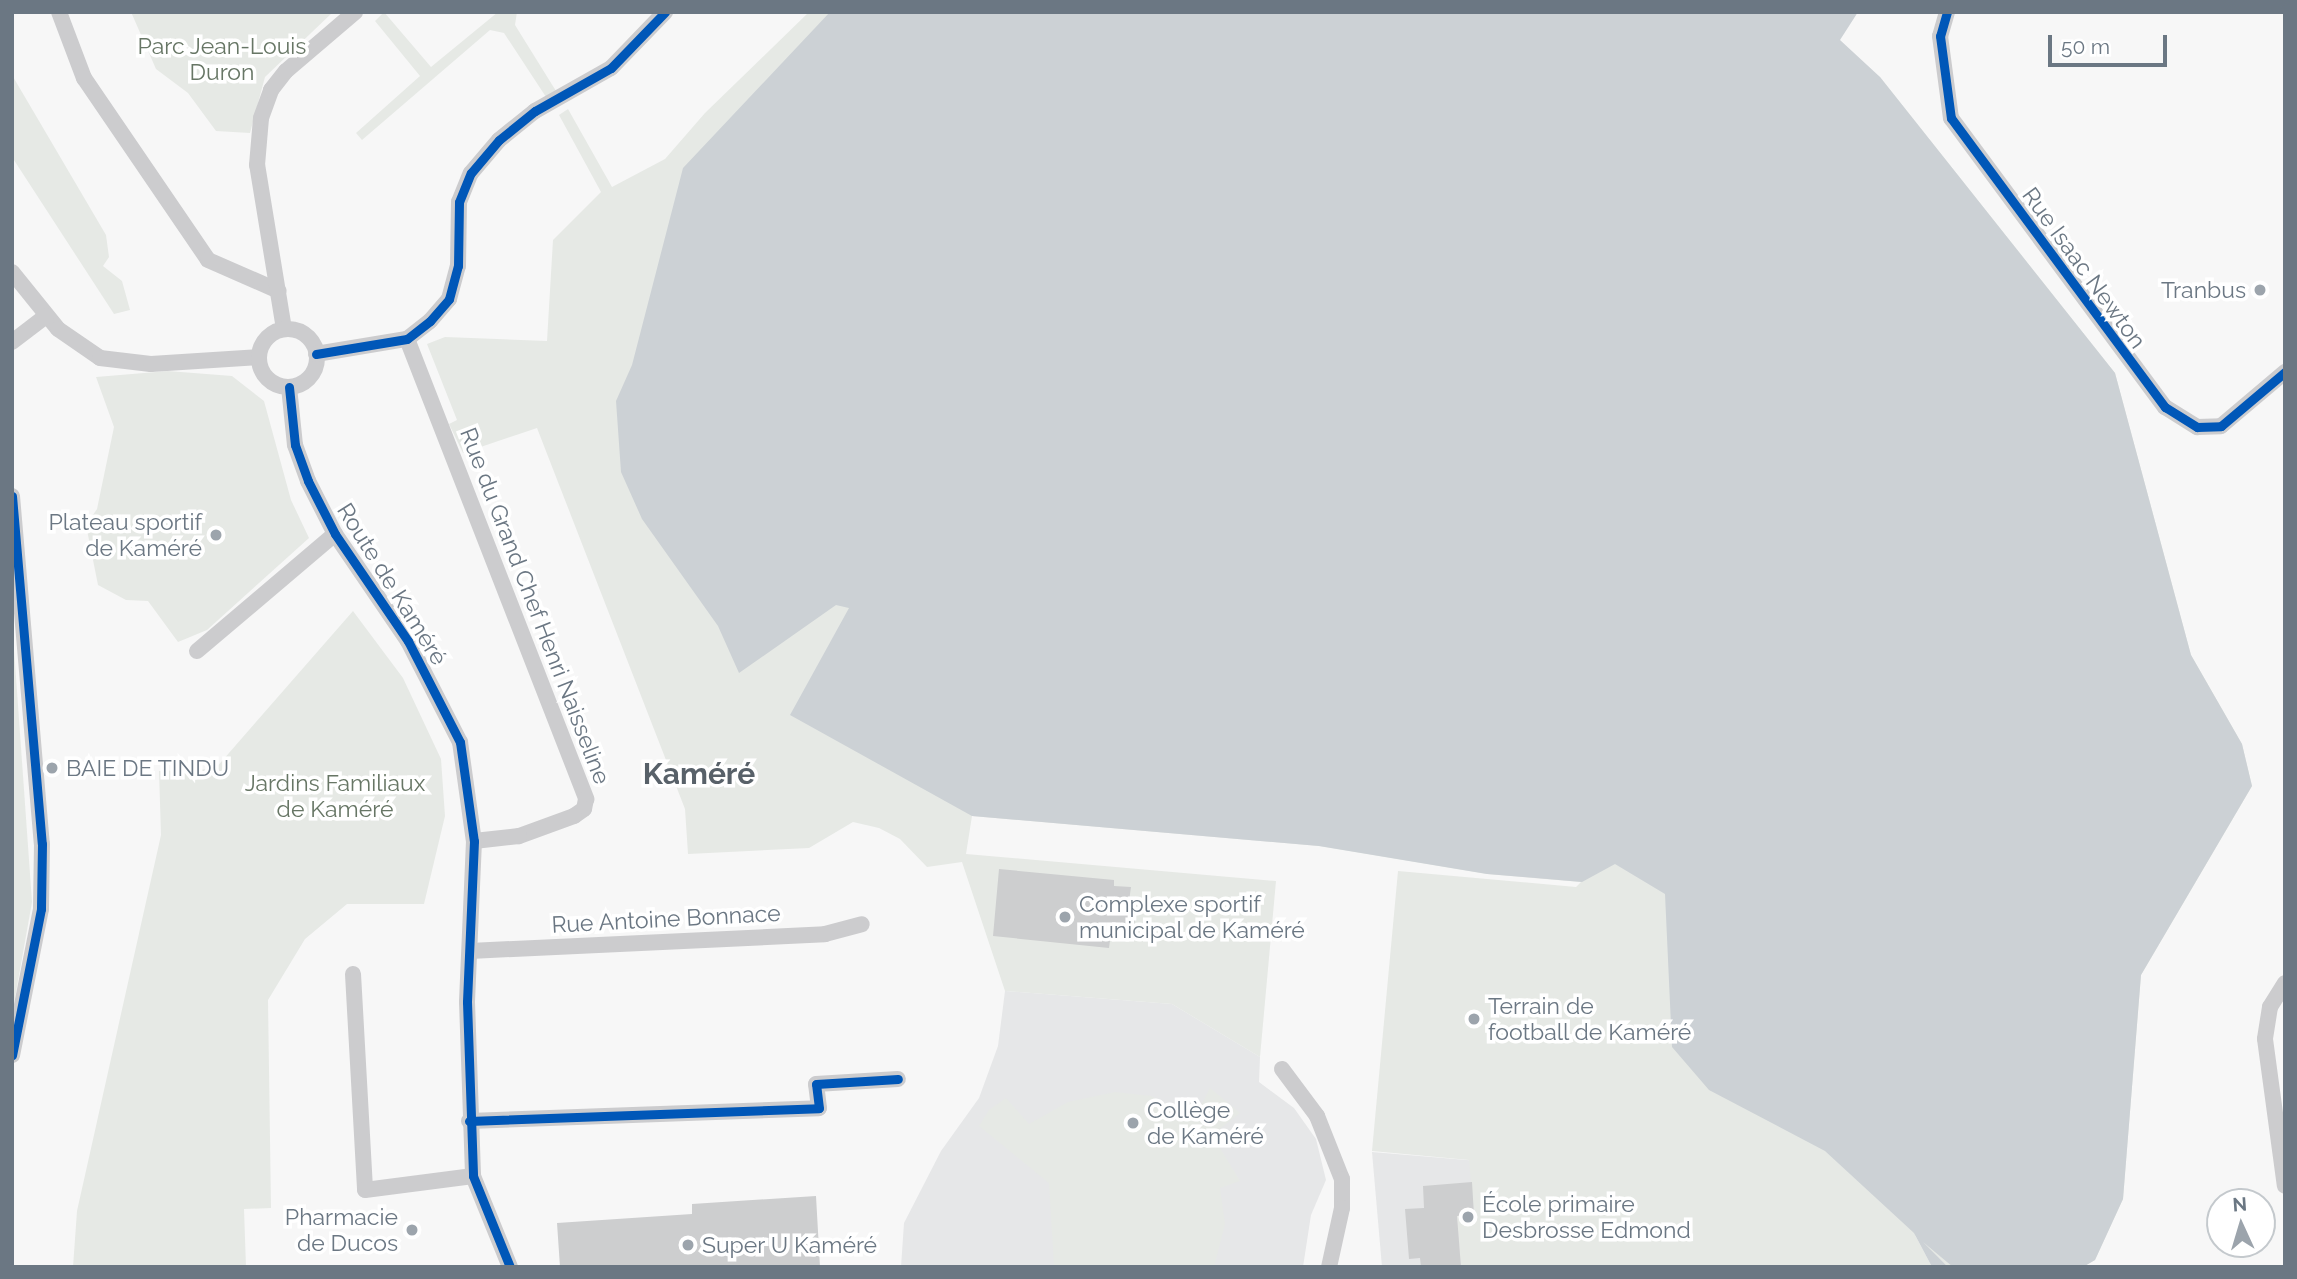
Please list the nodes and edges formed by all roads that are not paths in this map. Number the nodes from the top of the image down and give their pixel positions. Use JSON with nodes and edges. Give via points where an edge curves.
{"nodes":[{"id":1,"x":59,"y":12,"type":"edge"},
{"id":2,"x":355,"y":12,"type":"edge"},
{"id":3,"x":665,"y":12,"type":"edge"},
{"id":4,"x":1947,"y":12,"type":"edge"},
{"id":5,"x":12,"y":272,"type":"edge"},
{"id":6,"x":279,"y":290,"type":"junction"},
{"id":7,"x":46,"y":316,"type":"junction"},
{"id":8,"x":284,"y":329,"type":"junction"},
{"id":9,"x":407,"y":339,"type":"junction"},
{"id":10,"x":12,"y":342,"type":"edge"},
{"id":11,"x":316,"y":354,"type":"junction"},
{"id":12,"x":259,"y":357,"type":"junction"},
{"id":13,"x":2285,"y":372,"type":"edge"},
{"id":14,"x":289,"y":387,"type":"junction"},
{"id":15,"x":12,"y":496,"type":"edge"},
{"id":16,"x":335,"y":534,"type":"junction"},
{"id":17,"x":197,"y":651,"type":"dead end"},
{"id":18,"x":474,"y":841,"type":"junction"},
{"id":19,"x":862,"y":925,"type":"dead end"},
{"id":20,"x":470,"y":951,"type":"junction"},
{"id":21,"x":353,"y":974,"type":"dead end"},
{"id":22,"x":2285,"y":983,"type":"edge"},
{"id":23,"x":12,"y":1055,"type":"edge"},
{"id":24,"x":1282,"y":1069,"type":"dead end"},
{"id":25,"x":898,"y":1079,"type":"dead end"},
{"id":26,"x":468,"y":1121,"type":"junction"},
{"id":27,"x":473,"y":1176,"type":"junction"},
{"id":28,"x":2285,"y":1186,"type":"edge"},
{"id":29,"x":510,"y":1267,"type":"edge"},
{"id":30,"x":1329,"y":1267,"type":"edge"}],
"edges":[{"from":1,"to":6,"type":"street","via":[[83,78],[208,260]]},
{"from":2,"to":6,"type":"street","via":[[286,71],[271,90],[261,118],[257,164]]},
{"from":3,"to":9,"type":"street","via":[[611,68],[535,111],[499,140],[471,173],[459,202],[458,266],[449,299]]},
{"from":4,"to":13,"type":"street","name":"Rue Isaac Newton","via":[[1940,36],[1951,118],[2165,407],[2197,427],[2221,426]]},
{"from":5,"to":7,"type":"street"},
{"from":6,"to":8,"type":"street"},
{"from":7,"to":10,"type":"street"},
{"from":7,"to":12,"type":"street","via":[[77,345],[124,364]]},
{"from":8,"to":11,"type":"street","via":[[309,338]]},
{"from":8,"to":12,"type":"street","via":[[267,338]]},
{"from":9,"to":11,"type":"street"},
{"from":9,"to":18,"type":"street","name":"Rue du Grand Chef Henri Naisseline","via":[[586,799],[584,809],[563,820],[519,836]]},
{"from":11,"to":14,"type":"street","via":[[307,380]]},
{"from":12,"to":14,"type":"street","via":[[264,374]]},
{"from":14,"to":16,"type":"street","name":"Route de Kaméré","via":[[295,445]]},
{"from":15,"to":23,"type":"street","via":[[42,844],[41,909]]},
{"from":16,"to":17,"type":"street"},
{"from":16,"to":18,"type":"street","name":"Route de Kaméré","via":[[408,641],[460,742]]},
{"from":18,"to":20,"type":"street"},
{"from":19,"to":20,"type":"street","name":"Rue Antoine Bonnace","via":[[825,934]]},
{"from":20,"to":26,"type":"street"},
{"from":21,"to":27,"type":"street","via":[[365,1190]]},
{"from":22,"to":28,"type":"street","via":[[2270,1007],[2265,1039]]},
{"from":24,"to":30,"type":"street","via":[[1317,1116],[1342,1179]]},
{"from":25,"to":26,"type":"street","via":[[816,1084],[819,1108]]},
{"from":26,"to":27,"type":"street"},
{"from":27,"to":29,"type":"street"}]}
